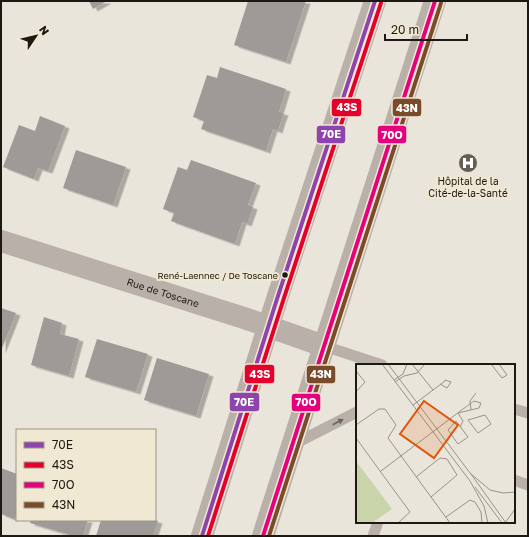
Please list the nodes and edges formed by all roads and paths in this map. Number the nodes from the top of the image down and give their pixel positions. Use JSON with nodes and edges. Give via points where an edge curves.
{"nodes":[{"id":1,"x":375,"y":1,"type":"edge"},
{"id":2,"x":435,"y":1,"type":"edge"},
{"id":3,"x":1,"y":241,"type":"edge"},
{"id":4,"x":268,"y":327,"type":"junction"},
{"id":5,"x":324,"y":346,"type":"junction"},
{"id":6,"x":379,"y":364,"type":"edge"},
{"id":7,"x":515,"y":409,"type":"edge"},
{"id":8,"x":356,"y":412,"type":"edge"},
{"id":9,"x":528,"y":413,"type":"edge"},
{"id":10,"x":293,"y":444,"type":"junction"},
{"id":11,"x":515,"y":480,"type":"edge"},
{"id":12,"x":528,"y":485,"type":"edge"},
{"id":13,"x":378,"y":523,"type":"edge"},
{"id":14,"x":202,"y":536,"type":"edge"},
{"id":15,"x":263,"y":536,"type":"edge"},
{"id":16,"x":373,"y":536,"type":"edge"}],
"edges":[{"from":1,"to":4,"type":"street"},
{"from":2,"to":5,"type":"street"},
{"from":3,"to":4,"type":"street","name":"Rue de Toscane"},
{"from":4,"to":5,"type":"street","name":"Rue de Toscane"},
{"from":4,"to":14,"type":"street"},
{"from":5,"to":6,"type":"lane"},
{"from":5,"to":10,"type":"street"},
{"from":7,"to":9,"type":"lane"},
{"from":10,"to":8,"type":"lane","one_way":true},
{"from":10,"to":15,"type":"street"},
{"from":11,"to":12,"type":"lane"},
{"from":13,"to":16,"type":"lane"}]}
